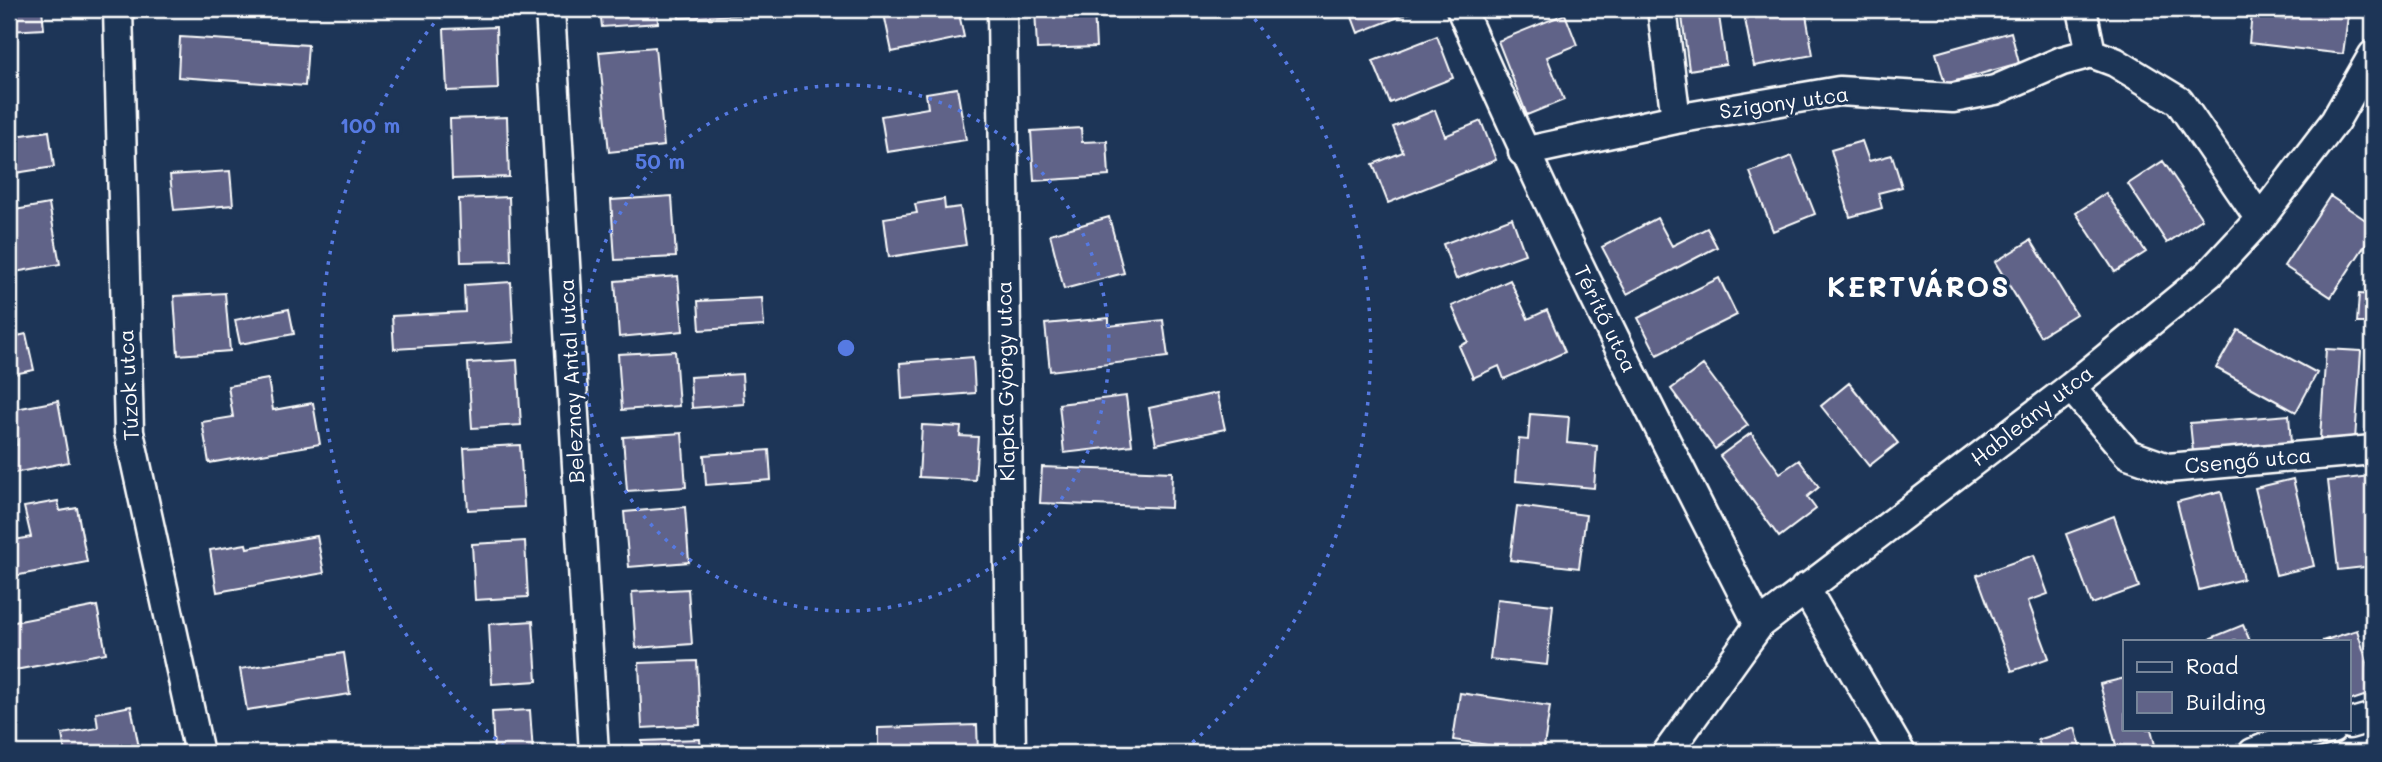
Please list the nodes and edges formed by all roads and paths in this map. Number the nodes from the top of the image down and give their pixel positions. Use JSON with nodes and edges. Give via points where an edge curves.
{"nodes":[{"id":1,"x":118,"y":9,"type":"edge"},
{"id":2,"x":550,"y":9,"type":"edge"},
{"id":3,"x":1002,"y":9,"type":"edge"},
{"id":4,"x":1461,"y":9,"type":"edge"},
{"id":5,"x":1662,"y":9,"type":"edge"},
{"id":6,"x":2082,"y":9,"type":"edge"},
{"id":7,"x":2091,"y":53,"type":"junction"},
{"id":8,"x":2373,"y":55,"type":"edge"},
{"id":9,"x":1676,"y":119,"type":"junction"},
{"id":10,"x":1523,"y":152,"type":"junction"},
{"id":11,"x":2260,"y":219,"type":"junction"},
{"id":12,"x":2071,"y":387,"type":"junction"},
{"id":13,"x":2373,"y":450,"type":"edge"},
{"id":14,"x":1805,"y":588,"type":"junction"},
{"id":15,"x":1759,"y":625,"type":"junction"},
{"id":16,"x":2373,"y":717,"type":"edge"},
{"id":17,"x":2350,"y":724,"type":"edge"},
{"id":18,"x":2328,"y":730,"type":"edge"},
{"id":19,"x":199,"y":753,"type":"edge"},
{"id":20,"x":594,"y":753,"type":"edge"},
{"id":21,"x":1011,"y":753,"type":"edge"},
{"id":22,"x":1667,"y":753,"type":"edge"},
{"id":23,"x":1901,"y":753,"type":"edge"},
{"id":24,"x":2253,"y":753,"type":"edge"}],
"edges":[{"from":1,"to":19,"type":"street","name":"Túzok utca","via":[[128,432]]},
{"from":2,"to":20,"type":"street","name":"Beleznay Antal utca"},
{"from":3,"to":21,"type":"street","name":"Klapka György utca"},
{"from":4,"to":10,"type":"street","name":"Térítő utca"},
{"from":5,"to":9,"type":"street"},
{"from":6,"to":7,"type":"street"},
{"from":7,"to":9,"type":"street","name":"Szigony utca","via":[[1995,90],[1954,98],[1839,91]]},
{"from":7,"to":11,"type":"street","via":[[2115,62],[2179,101]]},
{"from":8,"to":11,"type":"street","name":"Hableány utca","via":[[2335,121]]},
{"from":9,"to":10,"type":"street","name":"Szigony utca"},
{"from":10,"to":15,"type":"street","name":"Térítő utca"},
{"from":11,"to":12,"type":"street","name":"Hableány utca","via":[[2209,274]]},
{"from":12,"to":13,"type":"street","name":"Csengő utca","via":[[2128,454],[2168,468]]},
{"from":12,"to":14,"type":"street","name":"Hableány utca"},
{"from":14,"to":15,"type":"street","name":"Hableány utca"},
{"from":14,"to":23,"type":"street"},
{"from":15,"to":22,"type":"street","name":"Hableány utca"},
{"from":16,"to":17,"type":"street"},
{"from":18,"to":24,"type":"street"}]}
